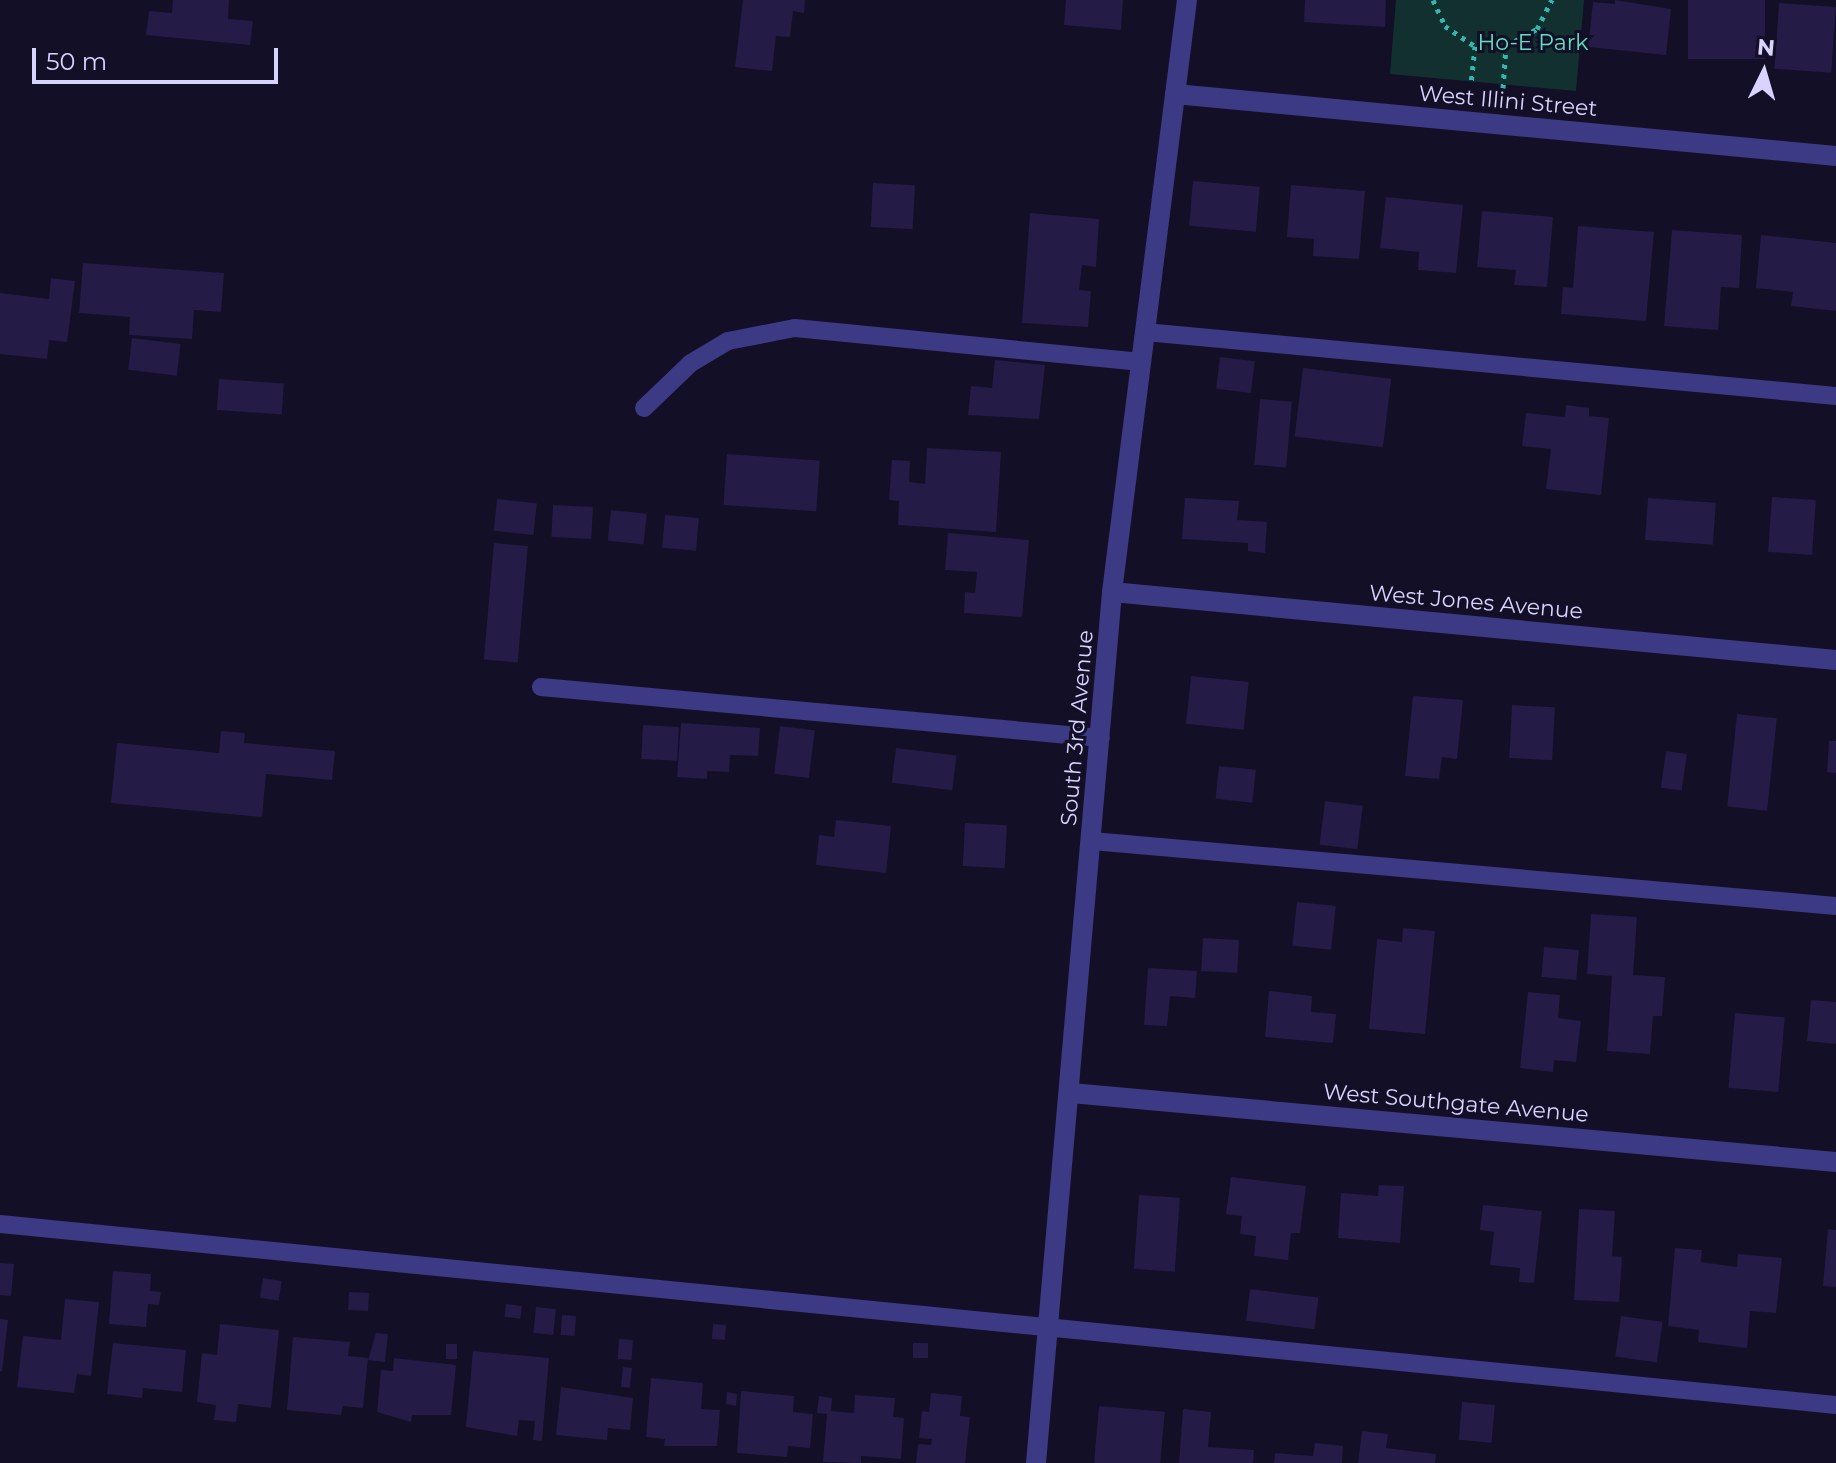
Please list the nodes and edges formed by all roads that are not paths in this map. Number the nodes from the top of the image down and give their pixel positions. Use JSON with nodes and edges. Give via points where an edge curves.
{"nodes":[{"id":1,"x":1187,"y":0,"type":"edge"},
{"id":2,"x":1175,"y":94,"type":"junction"},
{"id":3,"x":1836,"y":156,"type":"edge"},
{"id":4,"x":1145,"y":332,"type":"junction"},
{"id":5,"x":1141,"y":362,"type":"junction"},
{"id":6,"x":1836,"y":396,"type":"edge"},
{"id":7,"x":644,"y":408,"type":"dead end"},
{"id":8,"x":1112,"y":592,"type":"junction"},
{"id":9,"x":1836,"y":660,"type":"edge"},
{"id":10,"x":541,"y":687,"type":"dead end"},
{"id":11,"x":1101,"y":738,"type":"junction"},
{"id":12,"x":1092,"y":841,"type":"junction"},
{"id":13,"x":1836,"y":906,"type":"edge"},
{"id":14,"x":1071,"y":1093,"type":"junction"},
{"id":15,"x":1836,"y":1162,"type":"edge"},
{"id":16,"x":0,"y":1224,"type":"edge"},
{"id":17,"x":1049,"y":1329,"type":"junction"},
{"id":18,"x":1836,"y":1405,"type":"edge"},
{"id":19,"x":1036,"y":1463,"type":"edge"}],
"edges":[{"from":1,"to":2,"type":"street","name":"South 3rd Avenue"},
{"from":2,"to":3,"type":"street","name":"West Illini Street"},
{"from":2,"to":4,"type":"street","name":"South 3rd Avenue"},
{"from":4,"to":5,"type":"street","name":"South 3rd Avenue"},
{"from":4,"to":6,"type":"lane"},
{"from":5,"to":7,"type":"lane","via":[[795,328],[728,341],[691,363]]},
{"from":5,"to":8,"type":"street","name":"South 3rd Avenue"},
{"from":8,"to":9,"type":"street","name":"West Jones Avenue"},
{"from":8,"to":11,"type":"street","name":"South 3rd Avenue"},
{"from":10,"to":11,"type":"lane"},
{"from":11,"to":12,"type":"street","name":"South 3rd Avenue"},
{"from":12,"to":13,"type":"lane"},
{"from":12,"to":14,"type":"street","name":"South 3rd Avenue"},
{"from":14,"to":15,"type":"street","name":"West Southgate Avenue"},
{"from":14,"to":17,"type":"street","name":"South 3rd Avenue"},
{"from":16,"to":17,"type":"lane"},
{"from":17,"to":18,"type":"lane"},
{"from":17,"to":19,"type":"street","name":"South 3rd Avenue"}]}
